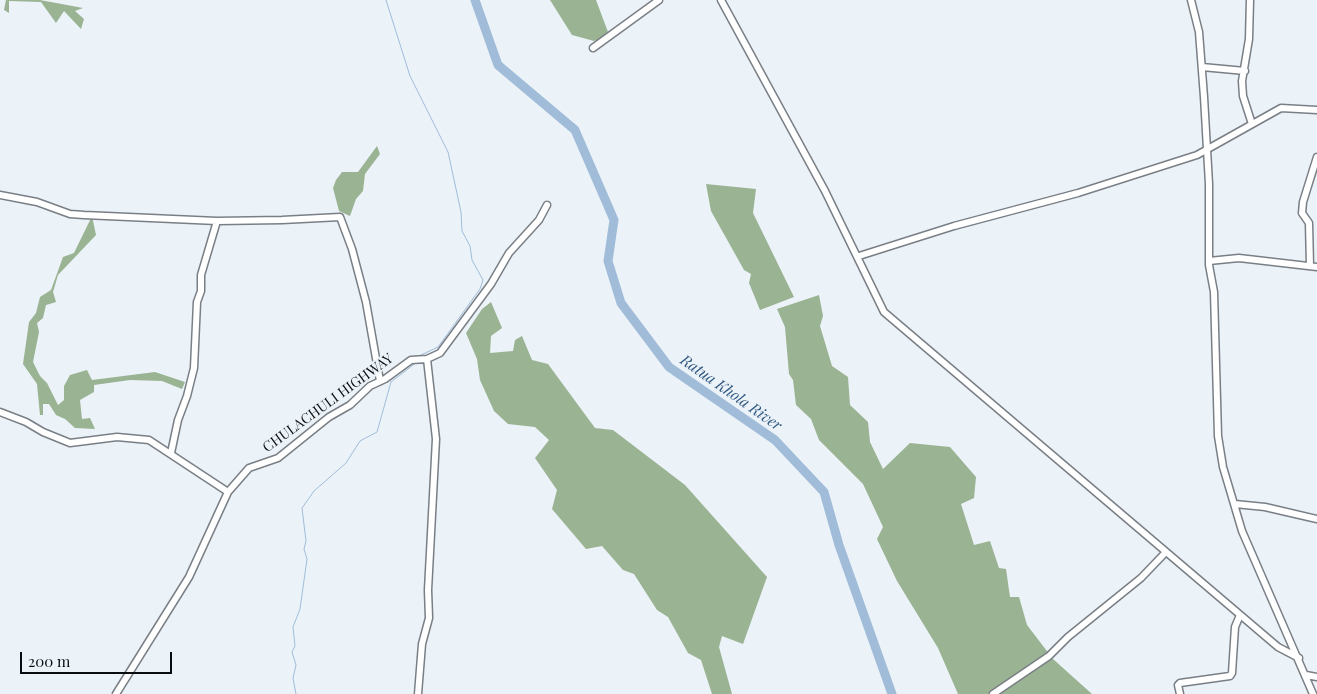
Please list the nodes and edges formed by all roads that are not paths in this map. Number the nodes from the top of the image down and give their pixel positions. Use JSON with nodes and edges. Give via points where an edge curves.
{"nodes":[{"id":1,"x":659,"y":0,"type":"edge"},
{"id":2,"x":721,"y":0,"type":"edge"},
{"id":3,"x":1191,"y":0,"type":"edge"},
{"id":4,"x":1250,"y":0,"type":"edge"},
{"id":5,"x":593,"y":48,"type":"dead end"},
{"id":6,"x":1202,"y":67,"type":"junction"},
{"id":7,"x":1245,"y":71,"type":"junction"},
{"id":8,"x":1317,"y":110,"type":"edge"},
{"id":9,"x":1252,"y":124,"type":"junction"},
{"id":10,"x":1207,"y":147,"type":"junction"},
{"id":11,"x":1317,"y":157,"type":"edge"},
{"id":12,"x":0,"y":195,"type":"edge"},
{"id":13,"x":547,"y":205,"type":"dead end"},
{"id":14,"x":217,"y":221,"type":"junction"},
{"id":15,"x":858,"y":256,"type":"junction"},
{"id":16,"x":1209,"y":261,"type":"junction"},
{"id":17,"x":1313,"y":266,"type":"edge"},
{"id":18,"x":427,"y":359,"type":"junction"},
{"id":19,"x":380,"y":381,"type":"junction"},
{"id":20,"x":0,"y":412,"type":"edge"},
{"id":21,"x":171,"y":453,"type":"junction"},
{"id":22,"x":228,"y":492,"type":"junction"},
{"id":23,"x":1235,"y":504,"type":"junction"},
{"id":24,"x":1317,"y":519,"type":"edge"},
{"id":25,"x":1165,"y":553,"type":"junction"},
{"id":26,"x":1240,"y":615,"type":"junction"},
{"id":27,"x":1299,"y":658,"type":"junction"},
{"id":28,"x":1306,"y":675,"type":"junction"},
{"id":29,"x":1317,"y":677,"type":"edge"},
{"id":30,"x":116,"y":694,"type":"edge"},
{"id":31,"x":418,"y":694,"type":"edge"},
{"id":32,"x":993,"y":694,"type":"edge"},
{"id":33,"x":1180,"y":694,"type":"edge"},
{"id":34,"x":1313,"y":694,"type":"edge"}],
"edges":[{"from":1,"to":5,"type":"street"},
{"from":2,"to":15,"type":"street"},
{"from":3,"to":6,"type":"street","via":[[1199,32]]},
{"from":4,"to":7,"type":"street"},
{"from":6,"to":7,"type":"street"},
{"from":6,"to":10,"type":"street"},
{"from":7,"to":9,"type":"street","via":[[1243,96]]},
{"from":8,"to":9,"type":"street","via":[[1281,108]]},
{"from":9,"to":10,"type":"street"},
{"from":10,"to":15,"type":"street","via":[[1196,155],[1122,180]]},
{"from":10,"to":16,"type":"street"},
{"from":11,"to":17,"type":"street","via":[[1302,213],[1308,222]]},
{"from":12,"to":14,"type":"street","via":[[37,202],[70,214]]},
{"from":13,"to":18,"type":"street","name":"CHULACHULI HIGHWAY","via":[[540,220],[509,254],[448,343],[440,353]]},
{"from":14,"to":19,"type":"street","via":[[340,216],[364,293]]},
{"from":14,"to":21,"type":"street","via":[[201,275],[194,368]]},
{"from":15,"to":25,"type":"street","via":[[884,312]]},
{"from":16,"to":17,"type":"street","via":[[1239,258]]},
{"from":16,"to":23,"type":"street","via":[[1214,292],[1218,436],[1223,467]]},
{"from":18,"to":19,"type":"street","name":"CHULACHULI HIGHWAY","via":[[411,360]]},
{"from":18,"to":31,"type":"street","via":[[436,439],[429,618],[422,644]]},
{"from":19,"to":22,"type":"street","name":"CHULACHULI HIGHWAY","via":[[278,458],[249,468]]},
{"from":20,"to":21,"type":"street","via":[[66,443],[142,437]]},
{"from":21,"to":22,"type":"street"},
{"from":22,"to":30,"type":"street","name":"CHULACHULI HIGHWAY","via":[[189,577]]},
{"from":23,"to":24,"type":"street"},
{"from":23,"to":27,"type":"street","via":[[1242,531]]},
{"from":25,"to":26,"type":"street"},
{"from":25,"to":32,"type":"street","via":[[1141,578],[1049,656]]},
{"from":26,"to":27,"type":"street","via":[[1278,647]]},
{"from":26,"to":33,"type":"street","via":[[1235,627],[1230,676],[1180,683]]},
{"from":27,"to":28,"type":"street"},
{"from":28,"to":29,"type":"street"},
{"from":28,"to":34,"type":"street"}]}
